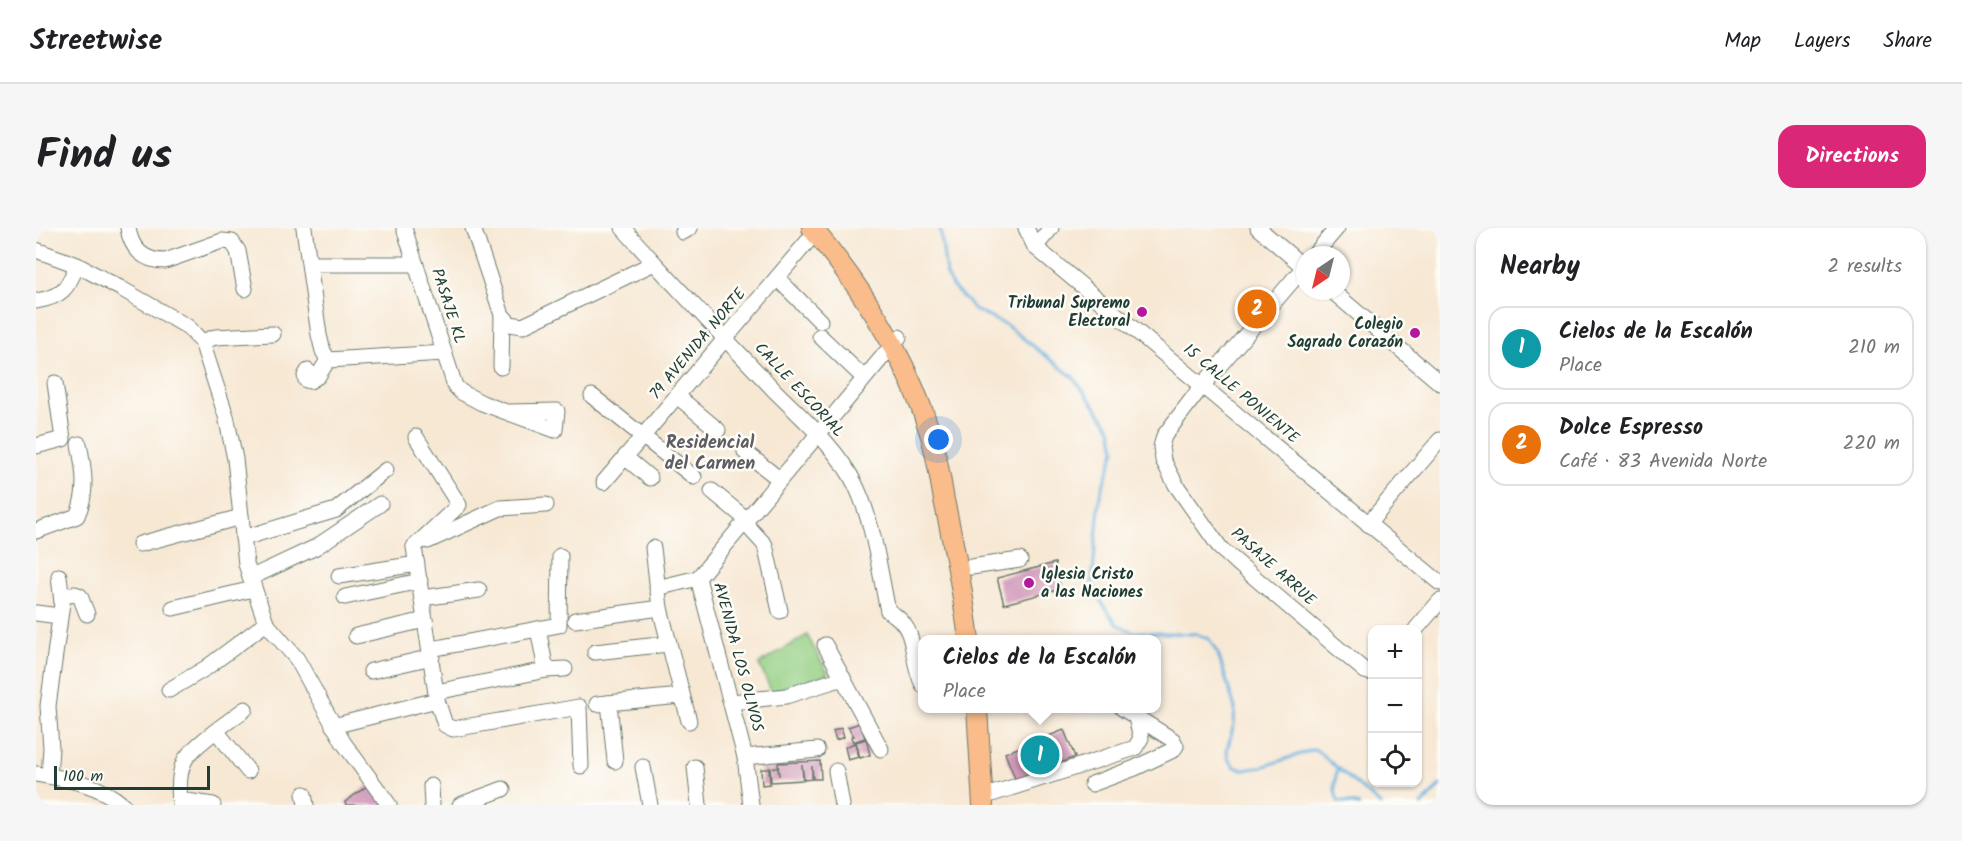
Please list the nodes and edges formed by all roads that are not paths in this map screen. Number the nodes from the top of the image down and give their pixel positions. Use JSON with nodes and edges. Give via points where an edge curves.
{"nodes":[{"id":1,"x":128,"y":228,"type":"edge"},
{"id":2,"x":304,"y":228,"type":"edge"},
{"id":3,"x":404,"y":228,"type":"edge"},
{"id":4,"x":473,"y":228,"type":"edge"},
{"id":5,"x":623,"y":228,"type":"edge"},
{"id":6,"x":1026,"y":228,"type":"edge"},
{"id":7,"x":1051,"y":228,"type":"edge"},
{"id":8,"x":1258,"y":228,"type":"edge"},
{"id":9,"x":1337,"y":228,"type":"edge"},
{"id":10,"x":818,"y":229,"type":"edge"},
{"id":11,"x":1322,"y":246,"type":"edge"},
{"id":12,"x":1035,"y":247,"type":"junction"},
{"id":13,"x":36,"y":250,"type":"edge"},
{"id":14,"x":1296,"y":256,"type":"edge"},
{"id":15,"x":654,"y":263,"type":"junction"},
{"id":16,"x":310,"y":264,"type":"junction"},
{"id":17,"x":415,"y":264,"type":"junction"},
{"id":18,"x":77,"y":265,"type":"junction"},
{"id":19,"x":1296,"y":277,"type":"edge"},
{"id":20,"x":777,"y":278,"type":"junction"},
{"id":21,"x":245,"y":289,"type":"dead end"},
{"id":22,"x":1342,"y":300,"type":"edge"},
{"id":23,"x":36,"y":302,"type":"edge"},
{"id":24,"x":506,"y":319,"type":"junction"},
{"id":25,"x":273,"y":334,"type":"dead end"},
{"id":26,"x":726,"y":339,"type":"junction"},
{"id":27,"x":895,"y":341,"type":"junction"},
{"id":28,"x":202,"y":342,"type":"junction"},
{"id":29,"x":444,"y":353,"type":"junction"},
{"id":30,"x":328,"y":360,"type":"junction"},
{"id":31,"x":501,"y":367,"type":"dead end"},
{"id":32,"x":308,"y":371,"type":"dead end"},
{"id":33,"x":864,"y":378,"type":"junction"},
{"id":34,"x":55,"y":383,"type":"dead end"},
{"id":35,"x":1440,"y":384,"type":"edge"},
{"id":36,"x":1202,"y":386,"type":"junction"},
{"id":37,"x":592,"y":396,"type":"dead end"},
{"id":38,"x":677,"y":396,"type":"junction"},
{"id":39,"x":509,"y":412,"type":"dead end"},
{"id":40,"x":718,"y":430,"type":"dead end"},
{"id":41,"x":817,"y":434,"type":"junction"},
{"id":42,"x":643,"y":436,"type":"junction"},
{"id":43,"x":416,"y":437,"type":"dead end"},
{"id":44,"x":1440,"y":440,"type":"edge"},
{"id":45,"x":79,"y":444,"type":"dead end"},
{"id":46,"x":36,"y":446,"type":"edge"},
{"id":47,"x":745,"y":452,"type":"dead end"},
{"id":48,"x":625,"y":457,"type":"junction"},
{"id":49,"x":386,"y":470,"type":"dead end"},
{"id":50,"x":694,"y":477,"type":"dead end"},
{"id":51,"x":650,"y":478,"type":"dead end"},
{"id":52,"x":779,"y":479,"type":"junction"},
{"id":53,"x":604,"y":482,"type":"dead end"},
{"id":54,"x":712,"y":491,"type":"dead end"},
{"id":55,"x":380,"y":504,"type":"dead end"},
{"id":56,"x":546,"y":505,"type":"dead end"},
{"id":57,"x":242,"y":517,"type":"junction"},
{"id":58,"x":745,"y":520,"type":"junction"},
{"id":59,"x":1368,"y":524,"type":"junction"},
{"id":60,"x":36,"y":531,"type":"edge"},
{"id":61,"x":243,"y":538,"type":"junction"},
{"id":62,"x":140,"y":544,"type":"dead end"},
{"id":63,"x":414,"y":547,"type":"junction"},
{"id":64,"x":653,"y":548,"type":"dead end"},
{"id":65,"x":560,"y":555,"type":"dead end"},
{"id":66,"x":1020,"y":560,"type":"dead end"},
{"id":67,"x":417,"y":564,"type":"junction"},
{"id":68,"x":971,"y":567,"type":"junction"},
{"id":69,"x":59,"y":576,"type":"dead end"},
{"id":70,"x":339,"y":576,"type":"dead end"},
{"id":71,"x":698,"y":578,"type":"junction"},
{"id":72,"x":420,"y":581,"type":"junction"},
{"id":73,"x":1440,"y":583,"type":"edge"},
{"id":74,"x":252,"y":584,"type":"junction"},
{"id":75,"x":657,"y":588,"type":"junction"},
{"id":76,"x":479,"y":590,"type":"dead end"},
{"id":77,"x":62,"y":596,"type":"junction"},
{"id":78,"x":345,"y":597,"type":"dead end"},
{"id":79,"x":422,"y":598,"type":"junction"},
{"id":80,"x":1440,"y":602,"type":"edge"},
{"id":81,"x":173,"y":608,"type":"dead end"},
{"id":82,"x":660,"y":608,"type":"junction"},
{"id":83,"x":780,"y":611,"type":"dead end"},
{"id":84,"x":36,"y":612,"type":"edge"},
{"id":85,"x":87,"y":614,"type":"dead end"},
{"id":86,"x":59,"y":616,"type":"junction"},
{"id":87,"x":425,"y":620,"type":"junction"},
{"id":88,"x":575,"y":620,"type":"dead end"},
{"id":89,"x":266,"y":623,"type":"junction"},
{"id":90,"x":1420,"y":625,"type":"edge"},
{"id":91,"x":538,"y":629,"type":"junction"},
{"id":92,"x":968,"y":635,"type":"edge"},
{"id":93,"x":980,"y":635,"type":"edge"},
{"id":94,"x":356,"y":636,"type":"dead end"},
{"id":95,"x":668,"y":644,"type":"junction"},
{"id":96,"x":825,"y":645,"type":"dead end"},
{"id":97,"x":595,"y":652,"type":"dead end"},
{"id":98,"x":431,"y":653,"type":"junction"},
{"id":99,"x":565,"y":669,"type":"dead end"},
{"id":100,"x":546,"y":670,"type":"junction"},
{"id":101,"x":371,"y":671,"type":"dead end"},
{"id":102,"x":1368,"y":672,"type":"edge"},
{"id":103,"x":918,"y":674,"type":"edge"},
{"id":104,"x":843,"y":678,"type":"junction"},
{"id":105,"x":169,"y":690,"type":"dead end"},
{"id":106,"x":437,"y":696,"type":"junction"},
{"id":107,"x":681,"y":696,"type":"junction"},
{"id":108,"x":732,"y":702,"type":"junction"},
{"id":109,"x":245,"y":709,"type":"dead end"},
{"id":110,"x":978,"y":713,"type":"edge"},
{"id":111,"x":987,"y":713,"type":"edge"},
{"id":112,"x":1129,"y":713,"type":"edge"},
{"id":113,"x":1136,"y":718,"type":"junction"},
{"id":114,"x":689,"y":721,"type":"dead end"},
{"id":115,"x":333,"y":726,"type":"junction"},
{"id":116,"x":217,"y":732,"type":"junction"},
{"id":117,"x":881,"y":749,"type":"dead end"},
{"id":118,"x":817,"y":750,"type":"dead end"},
{"id":119,"x":745,"y":757,"type":"junction"},
{"id":120,"x":615,"y":761,"type":"dead end"},
{"id":121,"x":581,"y":766,"type":"dead end"},
{"id":122,"x":1085,"y":766,"type":"junction"},
{"id":123,"x":643,"y":767,"type":"dead end"},
{"id":124,"x":695,"y":767,"type":"dead end"},
{"id":125,"x":248,"y":771,"type":"dead end"},
{"id":126,"x":836,"y":771,"type":"dead end"},
{"id":127,"x":43,"y":775,"type":"edge"},
{"id":128,"x":431,"y":786,"type":"dead end"},
{"id":129,"x":503,"y":789,"type":"dead end"},
{"id":130,"x":989,"y":801,"type":"edge"},
{"id":131,"x":180,"y":803,"type":"edge"},
{"id":132,"x":123,"y":805,"type":"edge"},
{"id":133,"x":213,"y":805,"type":"edge"},
{"id":134,"x":389,"y":805,"type":"edge"},
{"id":135,"x":432,"y":805,"type":"edge"},
{"id":136,"x":460,"y":805,"type":"edge"},
{"id":137,"x":650,"y":805,"type":"edge"},
{"id":138,"x":699,"y":805,"type":"edge"},
{"id":139,"x":751,"y":805,"type":"edge"},
{"id":140,"x":842,"y":805,"type":"edge"}],
"edges":[{"from":1,"to":21,"type":"street","via":[[135,248],[157,261],[222,241],[232,242],[238,251]]},
{"from":2,"to":16,"type":"street"},
{"from":3,"to":17,"type":"street","name":"PASAJE KL"},
{"from":4,"to":24,"type":"street"},
{"from":5,"to":15,"type":"street","name":"CALLE ESCORIAL"},
{"from":6,"to":12,"type":"street","name":"15 CALLE PONIENTE"},
{"from":7,"to":12,"type":"street"},
{"from":8,"to":14,"type":"street"},
{"from":9,"to":11,"type":"street"},
{"from":10,"to":20,"type":"street","name":"79 AVENIDA NORTE"},
{"from":10,"to":27,"type":"main road","via":[[849,260]]},
{"from":12,"to":36,"type":"street","name":"15 CALLE PONIENTE"},
{"from":13,"to":18,"type":"street"},
{"from":15,"to":24,"type":"street","via":[[524,326]]},
{"from":15,"to":26,"type":"street","name":"CALLE ESCORIAL"},
{"from":16,"to":17,"type":"street"},
{"from":16,"to":30,"type":"street","via":[[321,343]]},
{"from":17,"to":29,"type":"street","name":"PASAJE KL"},
{"from":18,"to":23,"type":"street","via":[[69,285],[55,296]]},
{"from":18,"to":28,"type":"street","via":[[188,327]]},
{"from":19,"to":36,"type":"street"},
{"from":20,"to":26,"type":"street","name":"79 AVENIDA NORTE"},
{"from":20,"to":33,"type":"street"},
{"from":22,"to":35,"type":"street"},
{"from":24,"to":31,"type":"street"},
{"from":25,"to":28,"type":"street","via":[[215,337]]},
{"from":26,"to":38,"type":"street","name":"79 AVENIDA NORTE"},
{"from":26,"to":41,"type":"street","name":"CALLE ESCORIAL"},
{"from":27,"to":33,"type":"street","name":"AVENIDA LOS OLIVOS"},
{"from":27,"to":68,"type":"main road","via":[[938,420]]},
{"from":27,"to":92,"type":"main road","via":[[930,433]]},
{"from":28,"to":57,"type":"street","via":[[226,416]]},
{"from":29,"to":30,"type":"street"},
{"from":29,"to":39,"type":"street","name":"PASAJE KL","via":[[461,393]]},
{"from":30,"to":32,"type":"street","via":[[310,381],[305,376]]},
{"from":33,"to":41,"type":"street","name":"AVENIDA LOS OLIVOS"},
{"from":34,"to":46,"type":"street","via":[[63,440]]},
{"from":36,"to":59,"type":"street","name":"15 CALLE PONIENTE"},
{"from":36,"to":102,"type":"street","name":"PASAJE ARRUE","via":[[1164,436],[1161,447],[1176,485],[1221,549]]},
{"from":37,"to":42,"type":"street"},
{"from":38,"to":40,"type":"street"},
{"from":38,"to":42,"type":"street","name":"79 AVENIDA NORTE"},
{"from":41,"to":52,"type":"street","name":"AVENIDA LOS OLIVOS"},
{"from":41,"to":103,"type":"street","name":"CALLE ESCORIAL","via":[[845,468],[861,497],[888,611],[906,624]]},
{"from":42,"to":48,"type":"street","name":"79 AVENIDA NORTE"},
{"from":42,"to":50,"type":"street"},
{"from":43,"to":63,"type":"street","via":[[459,505]]},
{"from":44,"to":59,"type":"street"},
{"from":45,"to":60,"type":"street","via":[[85,474],[83,504],[77,516]]},
{"from":47,"to":52,"type":"street"},
{"from":48,"to":51,"type":"street"},
{"from":48,"to":53,"type":"street","name":"79 AVENIDA NORTE"},
{"from":49,"to":61,"type":"street","via":[[336,510]]},
{"from":52,"to":58,"type":"street","name":"AVENIDA LOS OLIVOS"},
{"from":54,"to":58,"type":"street"},
{"from":55,"to":74,"type":"street"},
{"from":56,"to":63,"type":"street","via":[[500,508]]},
{"from":57,"to":61,"type":"street"},
{"from":57,"to":62,"type":"street"},
{"from":58,"to":71,"type":"street","name":"AVENIDA LOS OLIVOS"},
{"from":58,"to":83,"type":"street","via":[[765,545]]},
{"from":59,"to":73,"type":"street","name":"15 CALLE PONIENTE"},
{"from":61,"to":74,"type":"street"},
{"from":63,"to":67,"type":"street"},
{"from":64,"to":75,"type":"street"},
{"from":65,"to":91,"type":"street","via":[[559,625]]},
{"from":66,"to":68,"type":"street"},
{"from":67,"to":70,"type":"street"},
{"from":67,"to":72,"type":"street"},
{"from":68,"to":93,"type":"main road"},
{"from":69,"to":77,"type":"street"},
{"from":71,"to":75,"type":"street"},
{"from":71,"to":108,"type":"street","name":"AVENIDA LOS OLIVOS"},
{"from":72,"to":78,"type":"street"},
{"from":72,"to":79,"type":"street"},
{"from":74,"to":81,"type":"street"},
{"from":74,"to":89,"type":"street"},
{"from":75,"to":82,"type":"street"},
{"from":76,"to":79,"type":"street"},
{"from":77,"to":85,"type":"street","via":[[81,596]]},
{"from":77,"to":86,"type":"street"},
{"from":79,"to":87,"type":"street"},
{"from":80,"to":90,"type":"street"},
{"from":82,"to":88,"type":"street"},
{"from":82,"to":95,"type":"street"},
{"from":84,"to":86,"type":"street"},
{"from":86,"to":127,"type":"street","via":[[48,706],[51,748]]},
{"from":87,"to":94,"type":"street"},
{"from":87,"to":98,"type":"street"},
{"from":89,"to":105,"type":"street"},
{"from":89,"to":115,"type":"street","via":[[297,659]]},
{"from":91,"to":98,"type":"street"},
{"from":91,"to":100,"type":"street"},
{"from":95,"to":97,"type":"street"},
{"from":95,"to":107,"type":"street"},
{"from":96,"to":104,"type":"street"},
{"from":98,"to":101,"type":"street"},
{"from":98,"to":106,"type":"street"},
{"from":99,"to":100,"type":"street"},
{"from":100,"to":106,"type":"street"},
{"from":104,"to":108,"type":"street","via":[[786,696]]},
{"from":104,"to":117,"type":"street"},
{"from":106,"to":115,"type":"street"},
{"from":106,"to":121,"type":"street","via":[[445,725],[453,729],[579,707]]},
{"from":107,"to":114,"type":"street"},
{"from":107,"to":120,"type":"street","via":[[603,703]]},
{"from":108,"to":119,"type":"street","name":"AVENIDA LOS OLIVOS"},
{"from":109,"to":116,"type":"street"},
{"from":110,"to":130,"type":"main road"},
{"from":111,"to":130,"type":"main road"},
{"from":112,"to":113,"type":"street"},
{"from":113,"to":122,"type":"street","via":[[1141,738],[1136,747]]},
{"from":113,"to":122,"type":"street","via":[[1173,740],[1173,750],[1094,790]]},
{"from":115,"to":134,"type":"street"},
{"from":116,"to":125,"type":"street"},
{"from":116,"to":131,"type":"street","via":[[184,762]]},
{"from":118,"to":119,"type":"street"},
{"from":119,"to":139,"type":"street","name":"AVENIDA LOS OLIVOS"},
{"from":122,"to":130,"type":"street"},
{"from":123,"to":137,"type":"street"},
{"from":124,"to":138,"type":"street"},
{"from":126,"to":140,"type":"street"},
{"from":127,"to":132,"type":"street","via":[[99,788]]},
{"from":128,"to":135,"type":"street"},
{"from":129,"to":136,"type":"street"},
{"from":131,"to":133,"type":"street"}]}
